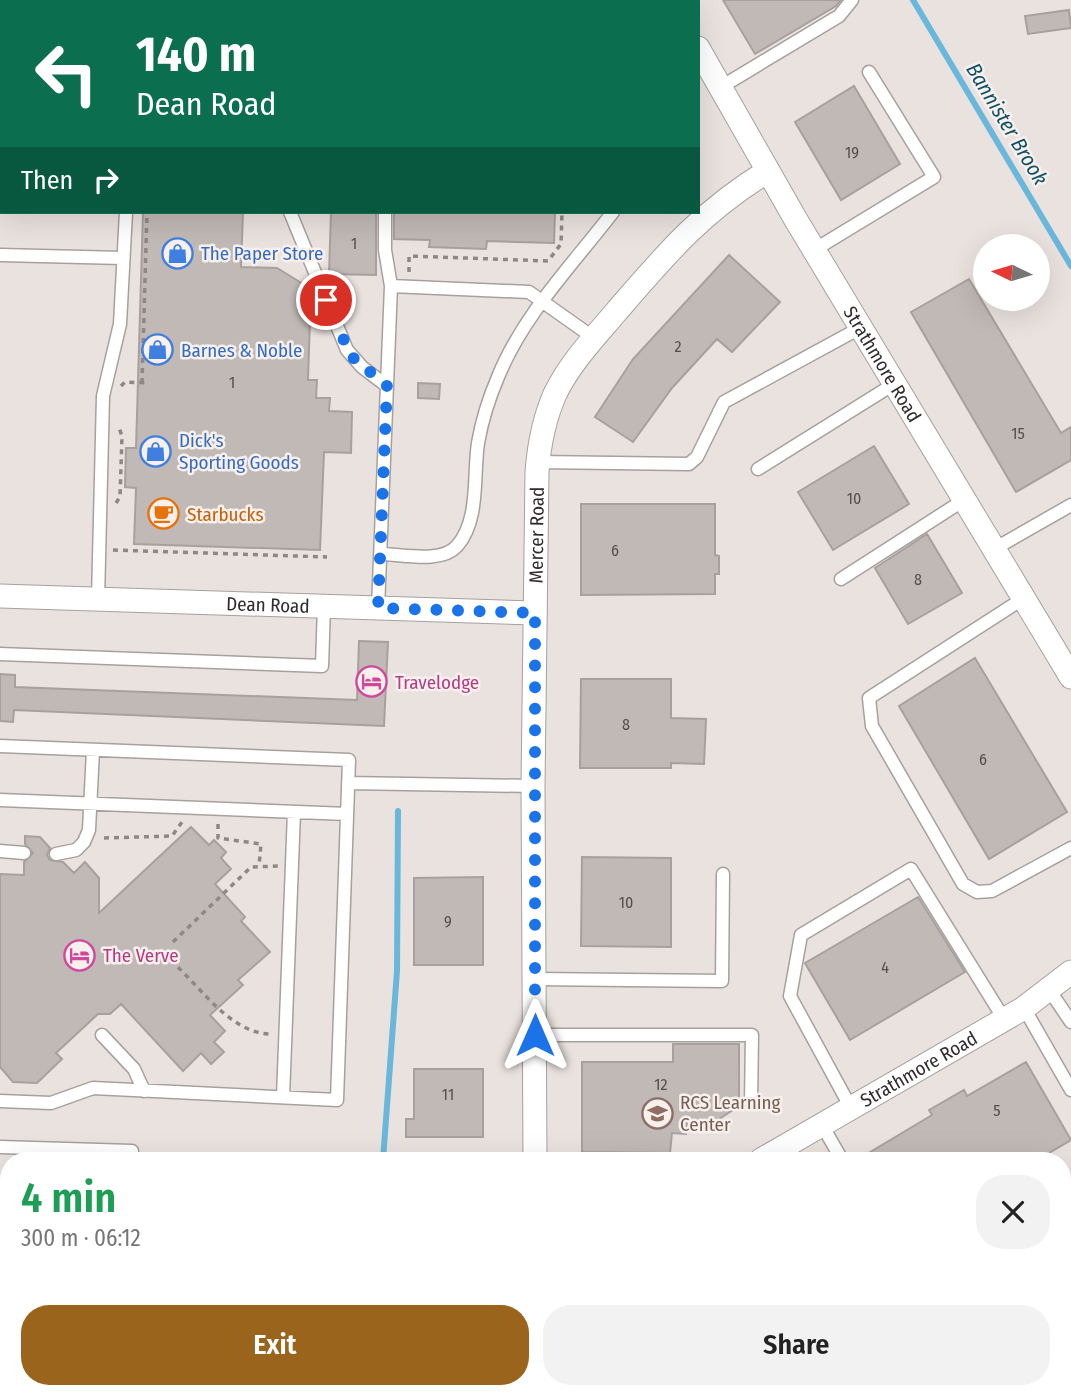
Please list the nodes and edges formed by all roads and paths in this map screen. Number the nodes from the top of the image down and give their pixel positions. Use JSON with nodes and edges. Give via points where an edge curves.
{"nodes":[{"id":1,"x":852,"y":0,"type":"edge"},
{"id":2,"x":700,"y":51,"type":"edge"},
{"id":3,"x":869,"y":72,"type":"dead end"},
{"id":4,"x":721,"y":87,"type":"junction"},
{"id":5,"x":768,"y":171,"type":"junction"},
{"id":6,"x":126,"y":214,"type":"edge"},
{"id":7,"x":147,"y":214,"type":"edge"},
{"id":8,"x":291,"y":214,"type":"edge"},
{"id":9,"x":385,"y":214,"type":"edge"},
{"id":10,"x":562,"y":214,"type":"edge"},
{"id":11,"x":611,"y":214,"type":"edge"},
{"id":12,"x":814,"y":250,"type":"junction"},
{"id":13,"x":0,"y":255,"type":"edge"},
{"id":14,"x":124,"y":258,"type":"junction"},
{"id":15,"x":409,"y":274,"type":"dead end"},
{"id":16,"x":391,"y":286,"type":"junction"},
{"id":17,"x":544,"y":301,"type":"junction"},
{"id":18,"x":860,"y":328,"type":"junction"},
{"id":19,"x":594,"y":338,"type":"junction"},
{"id":20,"x":142,"y":383,"type":"junction"},
{"id":21,"x":148,"y":383,"type":"dead end"},
{"id":22,"x":894,"y":383,"type":"junction"},
{"id":23,"x":387,"y":386,"type":"junction"},
{"id":24,"x":120,"y":388,"type":"dead end"},
{"id":25,"x":116,"y":419,"type":"dead end"},
{"id":26,"x":538,"y":461,"type":"junction"},
{"id":27,"x":758,"y":469,"type":"dead end"},
{"id":28,"x":964,"y":500,"type":"junction"},
{"id":29,"x":1071,"y":505,"type":"edge"},
{"id":30,"x":114,"y":509,"type":"dead end"},
{"id":31,"x":113,"y":536,"type":"dead end"},
{"id":32,"x":994,"y":549,"type":"junction"},
{"id":33,"x":112,"y":550,"type":"junction"},
{"id":34,"x":380,"y":554,"type":"junction"},
{"id":35,"x":327,"y":557,"type":"dead end"},
{"id":36,"x":112,"y":559,"type":"dead end"},
{"id":37,"x":841,"y":579,"type":"dead end"},
{"id":38,"x":0,"y":596,"type":"edge"},
{"id":39,"x":1024,"y":598,"type":"junction"},
{"id":40,"x":98,"y":599,"type":"junction"},
{"id":41,"x":324,"y":606,"type":"junction"},
{"id":42,"x":378,"y":608,"type":"junction"},
{"id":43,"x":535,"y":613,"type":"junction"},
{"id":44,"x":0,"y":654,"type":"edge"},
{"id":45,"x":1071,"y":677,"type":"edge"},
{"id":46,"x":0,"y":746,"type":"edge"},
{"id":47,"x":93,"y":750,"type":"junction"},
{"id":48,"x":348,"y":783,"type":"junction"},
{"id":49,"x":533,"y":786,"type":"junction"},
{"id":50,"x":0,"y":800,"type":"edge"},
{"id":51,"x":91,"y":804,"type":"junction"},
{"id":52,"x":295,"y":812,"type":"junction"},
{"id":53,"x":347,"y":814,"type":"junction"},
{"id":54,"x":183,"y":821,"type":"dead end"},
{"id":55,"x":207,"y":823,"type":"dead end"},
{"id":56,"x":100,"y":844,"type":"dead end"},
{"id":57,"x":1071,"y":848,"type":"edge"},
{"id":58,"x":0,"y":851,"type":"edge"},
{"id":59,"x":24,"y":853,"type":"dead end"},
{"id":60,"x":56,"y":854,"type":"dead end"},
{"id":61,"x":259,"y":866,"type":"junction"},
{"id":62,"x":265,"y":866,"type":"dead end"},
{"id":63,"x":723,"y":874,"type":"dead end"},
{"id":64,"x":173,"y":942,"type":"dead end"},
{"id":65,"x":163,"y":954,"type":"dead end"},
{"id":66,"x":1071,"y":972,"type":"edge"},
{"id":67,"x":534,"y":979,"type":"junction"},
{"id":68,"x":1049,"y":991,"type":"junction"},
{"id":69,"x":1024,"y":1008,"type":"junction"},
{"id":70,"x":1004,"y":1020,"type":"junction"},
{"id":71,"x":1071,"y":1022,"type":"edge"},
{"id":72,"x":259,"y":1034,"type":"dead end"},
{"id":73,"x":102,"y":1035,"type":"dead end"},
{"id":74,"x":535,"y":1035,"type":"junction"},
{"id":75,"x":1071,"y":1090,"type":"edge"},
{"id":76,"x":144,"y":1091,"type":"junction"},
{"id":77,"x":283,"y":1097,"type":"junction"},
{"id":78,"x":0,"y":1101,"type":"edge"},
{"id":79,"x":751,"y":1103,"type":"dead end"},
{"id":80,"x":851,"y":1108,"type":"junction"},
{"id":81,"x":822,"y":1125,"type":"junction"},
{"id":82,"x":0,"y":1147,"type":"edge"},
{"id":83,"x":132,"y":1152,"type":"edge"},
{"id":84,"x":536,"y":1152,"type":"edge"},
{"id":85,"x":775,"y":1152,"type":"edge"},
{"id":86,"x":837,"y":1152,"type":"edge"}],
"edges":[{"from":1,"to":4,"type":"lane","via":[[839,16]]},
{"from":2,"to":4,"type":"street","name":"Strathmore Road"},
{"from":3,"to":12,"type":"lane","via":[[934,177]]},
{"from":4,"to":5,"type":"street","name":"Strathmore Road"},
{"from":5,"to":12,"type":"street","name":"Strathmore Road"},
{"from":5,"to":19,"type":"street","name":"Mercer Road","via":[[705,214]]},
{"from":6,"to":14,"type":"lane"},
{"from":7,"to":20,"type":"path"},
{"from":8,"to":23,"type":"lane","via":[[347,350]]},
{"from":9,"to":16,"type":"lane"},
{"from":10,"to":15,"type":"path","via":[[561,244],[548,261],[409,256]]},
{"from":11,"to":17,"type":"lane"},
{"from":12,"to":18,"type":"street","name":"Strathmore Road"},
{"from":13,"to":14,"type":"lane"},
{"from":14,"to":40,"type":"lane","via":[[119,334],[103,396]]},
{"from":16,"to":17,"type":"lane","via":[[524,291]]},
{"from":16,"to":23,"type":"lane"},
{"from":17,"to":19,"type":"lane"},
{"from":17,"to":34,"type":"lane","via":[[511,349],[488,403],[477,449],[470,520],[462,540],[442,555]]},
{"from":18,"to":22,"type":"street","name":"Strathmore Road"},
{"from":18,"to":26,"type":"lane","via":[[724,402],[697,457],[689,464]]},
{"from":19,"to":26,"type":"street","name":"Mercer Road","via":[[556,391]]},
{"from":20,"to":21,"type":"path"},
{"from":20,"to":24,"type":"path","via":[[125,382]]},
{"from":22,"to":27,"type":"lane"},
{"from":22,"to":28,"type":"street","name":"Strathmore Road"},
{"from":23,"to":34,"type":"lane"},
{"from":25,"to":30,"type":"path","via":[[122,436],[120,497]]},
{"from":26,"to":43,"type":"street","name":"Mercer Road"},
{"from":28,"to":32,"type":"street","name":"Strathmore Road"},
{"from":28,"to":37,"type":"lane"},
{"from":29,"to":32,"type":"lane"},
{"from":31,"to":33,"type":"path"},
{"from":32,"to":39,"type":"street","name":"Strathmore Road"},
{"from":33,"to":35,"type":"path"},
{"from":33,"to":36,"type":"path"},
{"from":34,"to":42,"type":"lane"},
{"from":38,"to":40,"type":"street","name":"Dean Road"},
{"from":39,"to":45,"type":"street","name":"Strathmore Road"},
{"from":39,"to":57,"type":"lane","via":[[869,698],[872,726],[963,884],[977,891],[992,891]]},
{"from":40,"to":41,"type":"street","name":"Dean Road"},
{"from":41,"to":42,"type":"street","name":"Dean Road"},
{"from":41,"to":44,"type":"lane","via":[[321,666]]},
{"from":42,"to":43,"type":"street","name":"Dean Road"},
{"from":43,"to":49,"type":"street","name":"Mercer Road"},
{"from":46,"to":47,"type":"lane"},
{"from":47,"to":48,"type":"lane","via":[[349,760]]},
{"from":47,"to":51,"type":"lane"},
{"from":48,"to":49,"type":"lane"},
{"from":48,"to":53,"type":"lane"},
{"from":49,"to":67,"type":"street","name":"Mercer Road"},
{"from":50,"to":51,"type":"lane"},
{"from":51,"to":52,"type":"lane"},
{"from":51,"to":60,"type":"lane","via":[[85,842],[69,853]]},
{"from":52,"to":53,"type":"lane"},
{"from":52,"to":77,"type":"lane"},
{"from":53,"to":77,"type":"lane","via":[[337,1100]]},
{"from":54,"to":56,"type":"path","via":[[172,836],[105,836]]},
{"from":55,"to":61,"type":"path","via":[[219,824],[218,838],[261,844]]},
{"from":58,"to":59,"type":"lane"},
{"from":61,"to":62,"type":"path"},
{"from":61,"to":64,"type":"path","via":[[240,876]]},
{"from":63,"to":67,"type":"lane","via":[[722,981]]},
{"from":65,"to":72,"type":"path","via":[[234,1020]]},
{"from":66,"to":68,"type":"street","name":"Strathmore Road"},
{"from":67,"to":74,"type":"street","name":"Mercer Road"},
{"from":68,"to":69,"type":"street","name":"Strathmore Road"},
{"from":68,"to":71,"type":"lane"},
{"from":69,"to":70,"type":"street","name":"Strathmore Road"},
{"from":69,"to":75,"type":"lane"},
{"from":70,"to":80,"type":"street","name":"Strathmore Road"},
{"from":70,"to":80,"type":"lane","via":[[911,869],[801,935],[790,996]]},
{"from":73,"to":76,"type":"lane","via":[[134,1069]]},
{"from":74,"to":79,"type":"lane","via":[[752,1034]]},
{"from":74,"to":84,"type":"street","name":"Mercer Road"},
{"from":76,"to":77,"type":"lane"},
{"from":76,"to":78,"type":"lane","via":[[93,1088],[51,1103]]},
{"from":80,"to":81,"type":"street","name":"Strathmore Road"},
{"from":81,"to":85,"type":"street","name":"Strathmore Road"},
{"from":81,"to":86,"type":"lane"},
{"from":82,"to":83,"type":"lane"}]}
